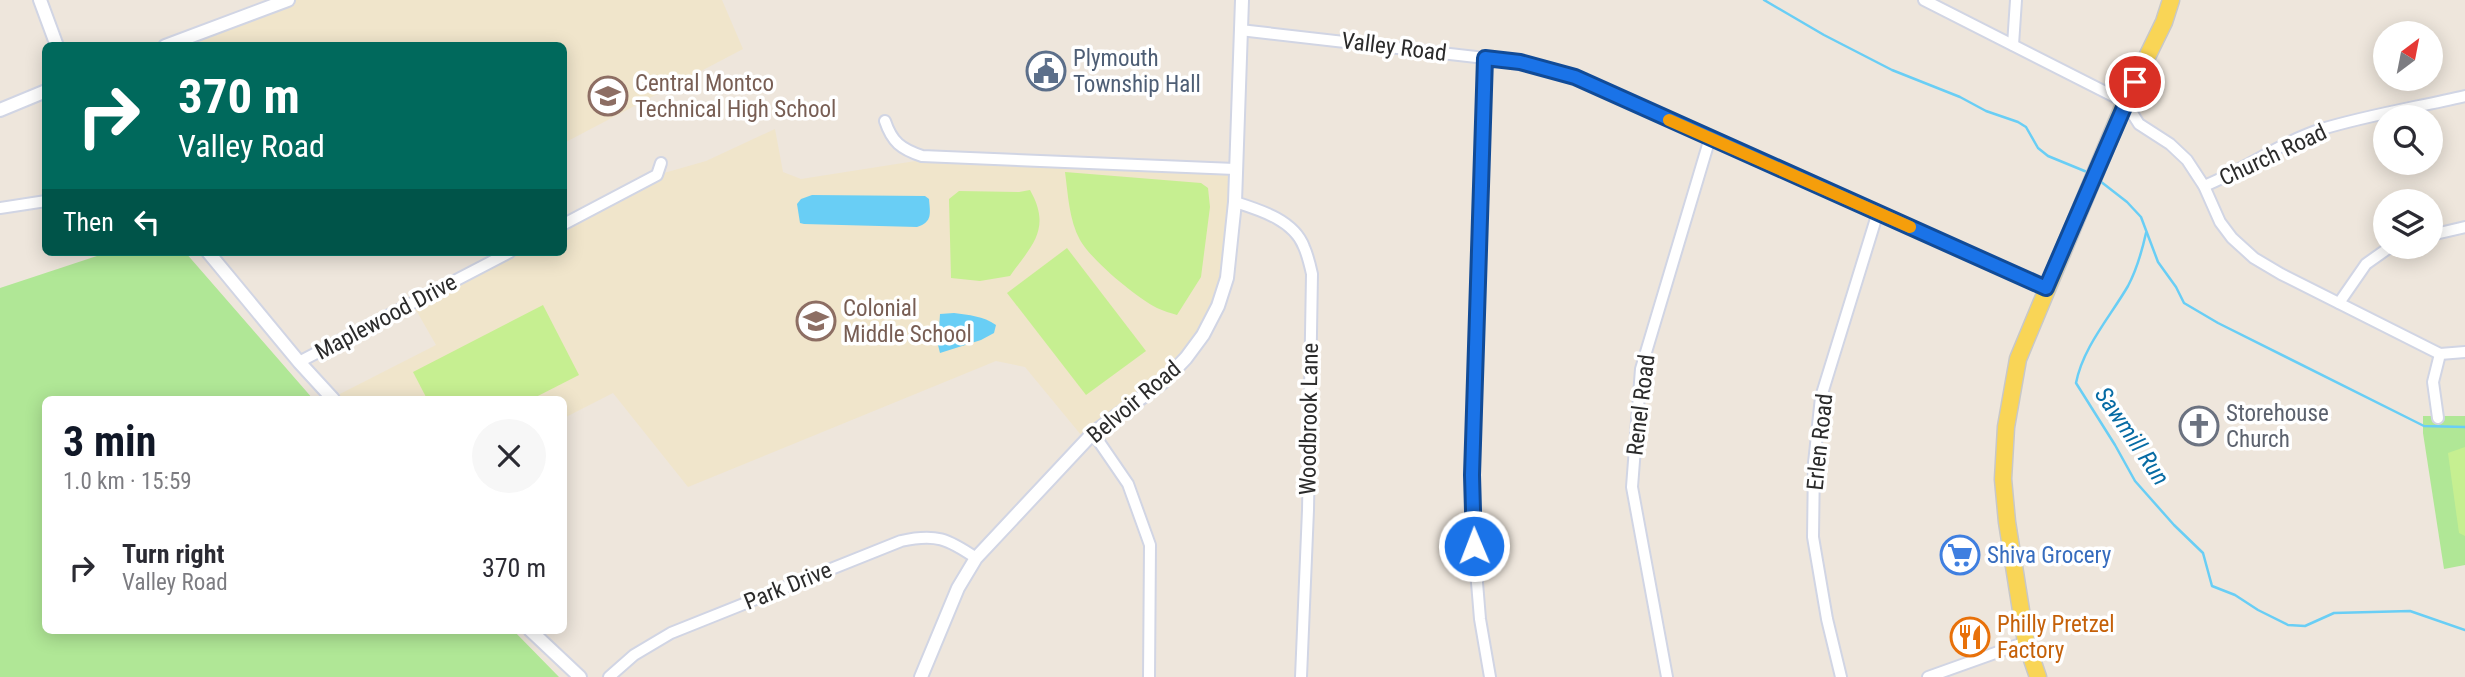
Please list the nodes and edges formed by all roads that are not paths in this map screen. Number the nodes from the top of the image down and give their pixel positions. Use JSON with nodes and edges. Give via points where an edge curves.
{"nodes":[{"id":1,"x":40,"y":0,"type":"edge"},
{"id":2,"x":288,"y":0,"type":"edge"},
{"id":3,"x":1242,"y":0,"type":"edge"},
{"id":4,"x":1924,"y":0,"type":"edge"},
{"id":5,"x":2016,"y":0,"type":"edge"},
{"id":6,"x":2171,"y":0,"type":"edge"},
{"id":7,"x":1240,"y":30,"type":"junction"},
{"id":8,"x":56,"y":42,"type":"edge"},
{"id":9,"x":176,"y":42,"type":"edge"},
{"id":10,"x":2013,"y":45,"type":"junction"},
{"id":11,"x":1485,"y":58,"type":"junction"},
{"id":12,"x":42,"y":93,"type":"edge"},
{"id":13,"x":2465,"y":96,"type":"edge"},
{"id":14,"x":2125,"y":103,"type":"junction"},
{"id":15,"x":0,"y":110,"type":"edge"},
{"id":16,"x":885,"y":121,"type":"dead end"},
{"id":17,"x":1710,"y":138,"type":"junction"},
{"id":18,"x":661,"y":163,"type":"dead end"},
{"id":19,"x":1235,"y":169,"type":"junction"},
{"id":20,"x":2204,"y":186,"type":"junction"},
{"id":21,"x":42,"y":202,"type":"edge"},
{"id":22,"x":1235,"y":202,"type":"junction"},
{"id":23,"x":0,"y":208,"type":"edge"},
{"id":24,"x":1878,"y":212,"type":"junction"},
{"id":25,"x":567,"y":222,"type":"edge"},
{"id":26,"x":2465,"y":228,"type":"edge"},
{"id":27,"x":2443,"y":233,"type":"edge"},
{"id":28,"x":211,"y":256,"type":"edge"},
{"id":29,"x":502,"y":256,"type":"edge"},
{"id":30,"x":2373,"y":259,"type":"edge"},
{"id":31,"x":2046,"y":288,"type":"junction"},
{"id":32,"x":2339,"y":303,"type":"junction"},
{"id":33,"x":2465,"y":352,"type":"edge"},
{"id":34,"x":2440,"y":354,"type":"junction"},
{"id":35,"x":299,"y":362,"type":"junction"},
{"id":36,"x":330,"y":396,"type":"edge"},
{"id":37,"x":2438,"y":418,"type":"dead end"},
{"id":38,"x":1093,"y":433,"type":"junction"},
{"id":39,"x":976,"y":558,"type":"junction"},
{"id":40,"x":534,"y":634,"type":"edge"},
{"id":41,"x":2026,"y":642,"type":"junction"},
{"id":42,"x":580,"y":677,"type":"edge"},
{"id":43,"x":609,"y":677,"type":"edge"},
{"id":44,"x":921,"y":677,"type":"edge"},
{"id":45,"x":1149,"y":677,"type":"edge"},
{"id":46,"x":1301,"y":677,"type":"edge"},
{"id":47,"x":1490,"y":677,"type":"edge"},
{"id":48,"x":1667,"y":677,"type":"edge"},
{"id":49,"x":1841,"y":677,"type":"edge"},
{"id":50,"x":1928,"y":677,"type":"edge"},
{"id":51,"x":2038,"y":677,"type":"edge"}],
"edges":[{"from":1,"to":8,"type":"street"},
{"from":2,"to":9,"type":"street"},
{"from":3,"to":7,"type":"street","name":"Belvoir Road"},
{"from":4,"to":10,"type":"street"},
{"from":5,"to":10,"type":"street"},
{"from":6,"to":14,"type":"main road"},
{"from":7,"to":11,"type":"street","name":"Valley Road"},
{"from":7,"to":19,"type":"street","name":"Belvoir Road"},
{"from":10,"to":14,"type":"street"},
{"from":11,"to":17,"type":"street","name":"Valley Road","via":[[1575,77]]},
{"from":11,"to":47,"type":"street","via":[[1472,475],[1480,619]]},
{"from":12,"to":15,"type":"street"},
{"from":13,"to":20,"type":"street","name":"Church Road","via":[[2320,130]]},
{"from":14,"to":20,"type":"street","via":[[2139,124],[2187,160]]},
{"from":14,"to":31,"type":"main road"},
{"from":16,"to":19,"type":"street","via":[[898,145],[922,156]]},
{"from":17,"to":24,"type":"street","name":"Valley Road"},
{"from":17,"to":48,"type":"street","name":"Renel Road","via":[[1641,369],[1632,487]]},
{"from":18,"to":25,"type":"street","via":[[657,175]]},
{"from":19,"to":22,"type":"street","name":"Belvoir Road"},
{"from":20,"to":32,"type":"street","via":[[2232,239],[2254,258]]},
{"from":21,"to":23,"type":"street"},
{"from":22,"to":38,"type":"street","name":"Belvoir Road","via":[[1227,278],[1203,335],[1163,382]]},
{"from":22,"to":46,"type":"street","name":"Woodbrook Lane","via":[[1266,212],[1294,231],[1304,245],[1312,274]]},
{"from":24,"to":31,"type":"street","name":"Valley Road"},
{"from":24,"to":49,"type":"street","name":"Erlen Road","via":[[1821,397],[1814,463],[1813,537]]},
{"from":26,"to":27,"type":"street"},
{"from":28,"to":35,"type":"street"},
{"from":29,"to":35,"type":"street","name":"Maplewood Drive"},
{"from":30,"to":32,"type":"street"},
{"from":31,"to":41,"type":"main road","via":[[2018,359],[2003,479]]},
{"from":32,"to":34,"type":"street"},
{"from":33,"to":34,"type":"street"},
{"from":34,"to":37,"type":"street","via":[[2433,382]]},
{"from":35,"to":36,"type":"street"},
{"from":38,"to":39,"type":"street","name":"Belvoir Road"},
{"from":38,"to":45,"type":"street","via":[[1128,484],[1150,545]]},
{"from":39,"to":43,"type":"street","name":"Park Drive","via":[[937,537],[901,541],[670,633]]},
{"from":39,"to":44,"type":"street","name":"Belvoir Road","via":[[958,588]]},
{"from":40,"to":42,"type":"street"},
{"from":41,"to":50,"type":"street"},
{"from":41,"to":51,"type":"main road"}]}
